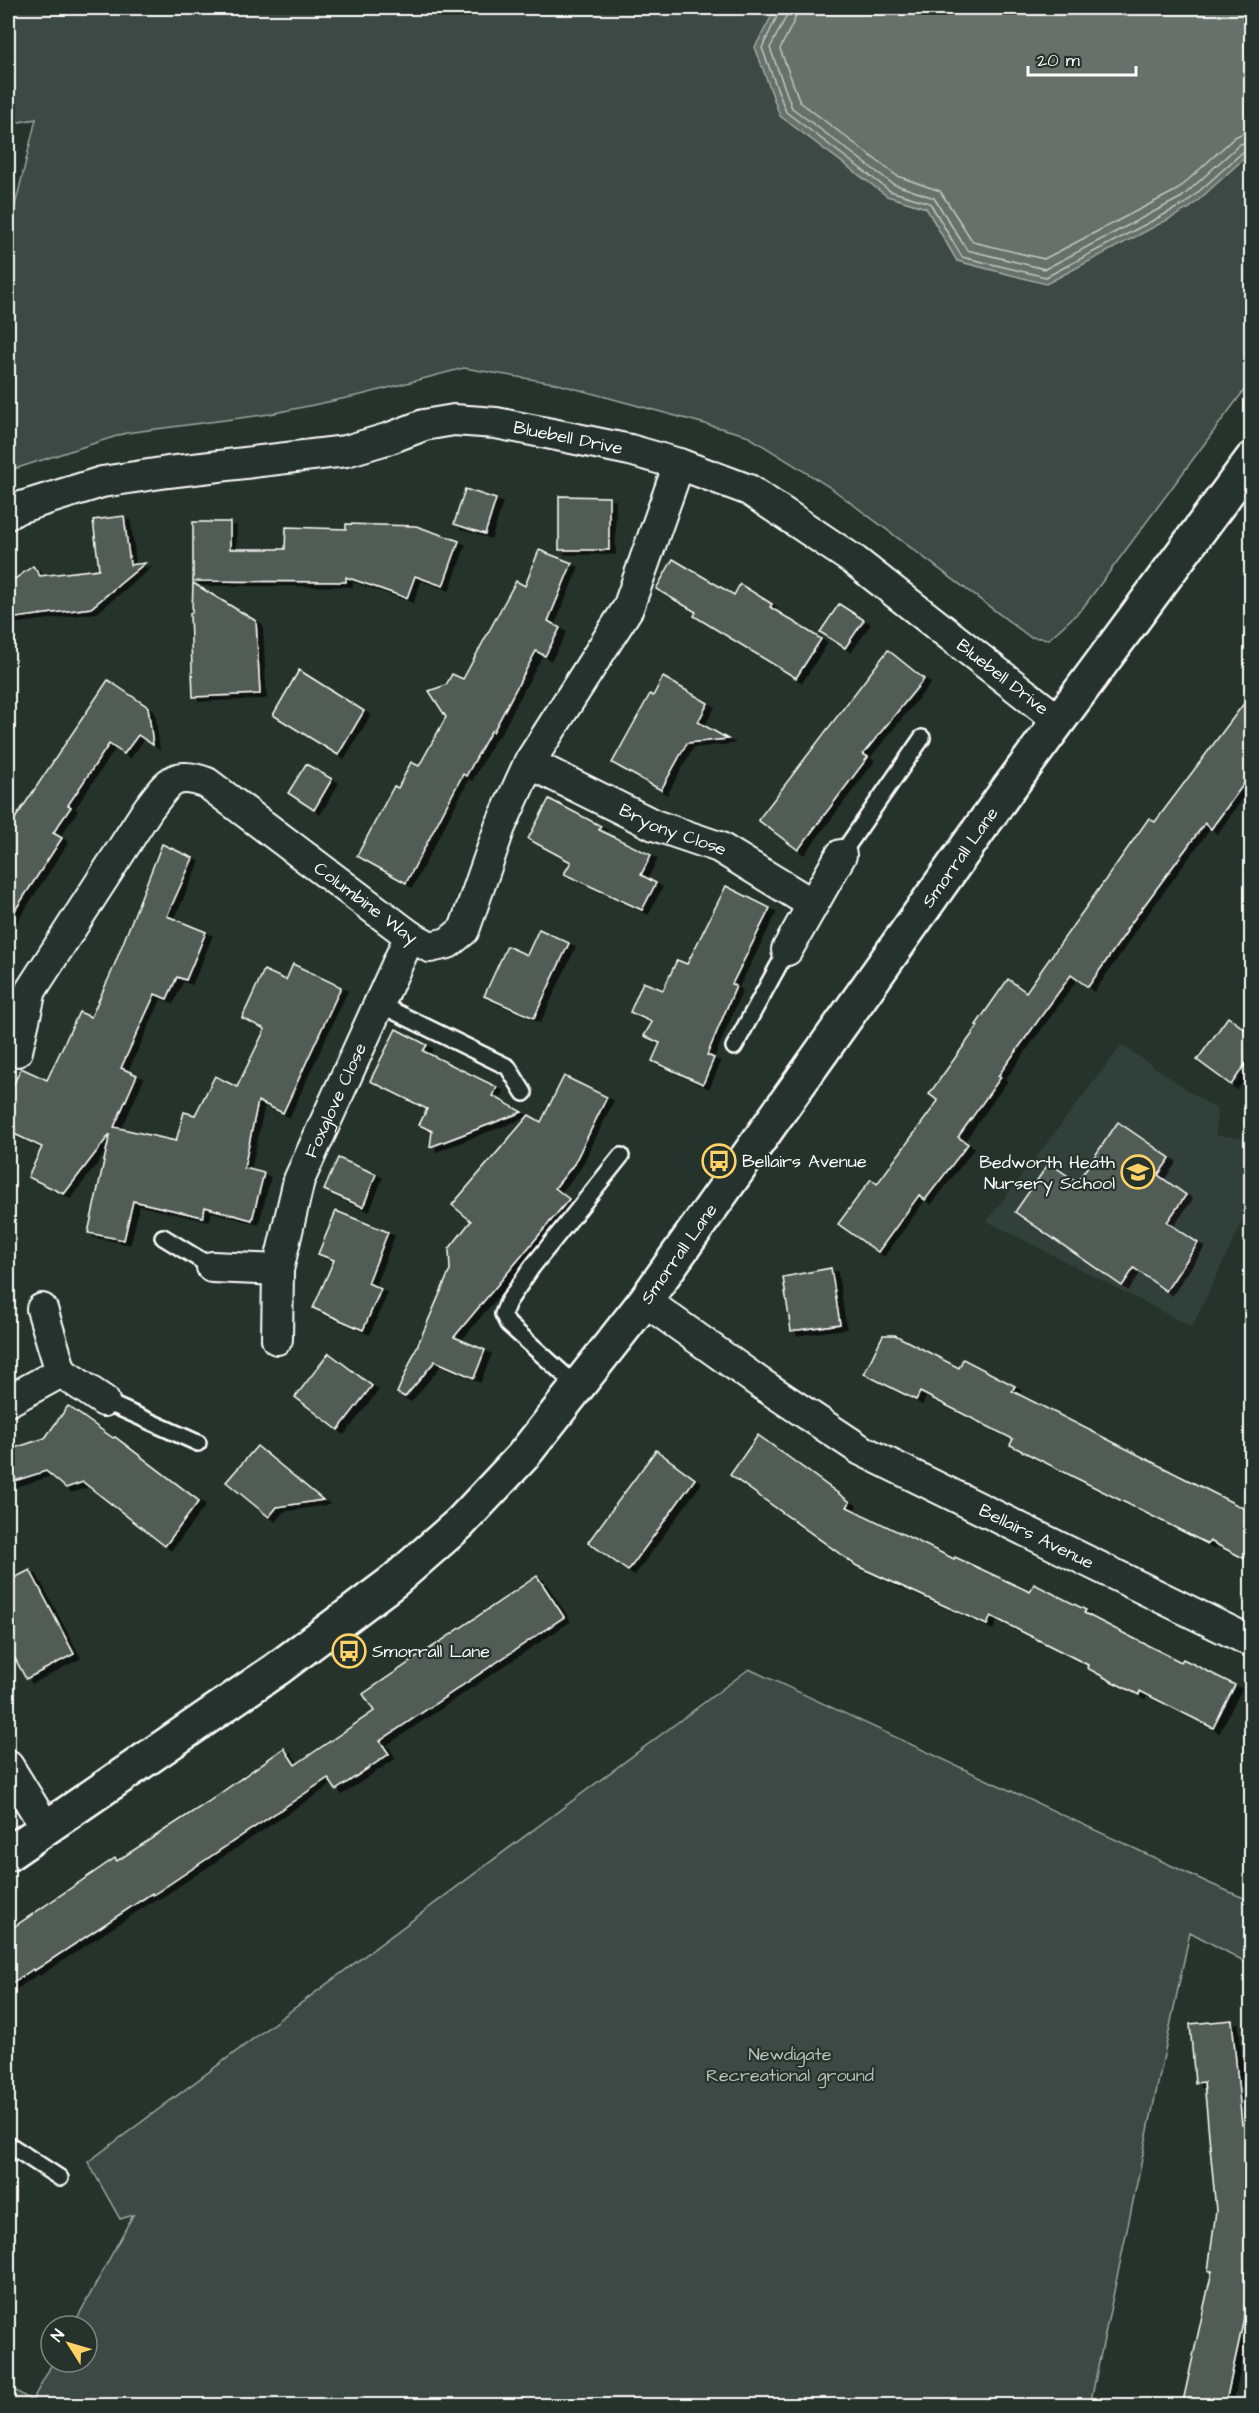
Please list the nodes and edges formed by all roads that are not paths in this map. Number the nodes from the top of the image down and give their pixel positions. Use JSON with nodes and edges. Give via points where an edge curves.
{"nodes":[{"id":1,"x":1251,"y":459,"type":"edge"},
{"id":2,"x":678,"y":465,"type":"junction"},
{"id":3,"x":8,"y":514,"type":"edge"},
{"id":4,"x":1058,"y":720,"type":"junction"},
{"id":5,"x":922,"y":738,"type":"dead end"},
{"id":6,"x":529,"y":763,"type":"junction"},
{"id":7,"x":841,"y":855,"type":"joint"},
{"id":8,"x":812,"y":904,"type":"junction"},
{"id":9,"x":410,"y":936,"type":"junction"},
{"id":10,"x":787,"y":950,"type":"joint"},
{"id":11,"x":19,"y":985,"type":"edge"},
{"id":12,"x":379,"y":1004,"type":"junction"},
{"id":13,"x":734,"y":1047,"type":"dead end"},
{"id":14,"x":17,"y":1051,"type":"dead end"},
{"id":15,"x":524,"y":1093,"type":"dead end"},
{"id":16,"x":621,"y":1156,"type":"dead end"},
{"id":17,"x":163,"y":1237,"type":"dead end"},
{"id":18,"x":212,"y":1267,"type":"joint"},
{"id":19,"x":278,"y":1270,"type":"junction"},
{"id":20,"x":645,"y":1301,"type":"junction"},
{"id":21,"x":42,"y":1309,"type":"dead end"},
{"id":22,"x":277,"y":1339,"type":"dead end"},
{"id":23,"x":61,"y":1372,"type":"junction"},
{"id":24,"x":578,"y":1387,"type":"junction"},
{"id":25,"x":8,"y":1401,"type":"edge"},
{"id":26,"x":104,"y":1401,"type":"joint"},
{"id":27,"x":198,"y":1443,"type":"dead end"},
{"id":28,"x":1251,"y":1642,"type":"edge"},
{"id":29,"x":8,"y":1766,"type":"edge"},
{"id":30,"x":46,"y":1828,"type":"junction"},
{"id":31,"x":8,"y":1854,"type":"edge"},
{"id":32,"x":8,"y":2144,"type":"edge"},
{"id":33,"x":60,"y":2178,"type":"dead end"}],
"edges":[{"from":1,"to":4,"type":"street","name":"Smorrall Lane"},
{"from":2,"to":3,"type":"street","name":"Bluebell Drive","via":[[630,450],[507,425],[454,420],[424,425],[346,451],[102,482]]},
{"from":2,"to":4,"type":"street","name":"Bluebell Drive","via":[[749,490],[788,516],[855,561]]},
{"from":2,"to":6,"type":"street","name":"Columbine Way","via":[[628,608]]},
{"from":4,"to":20,"type":"street","name":"Smorrall Lane"},
{"from":5,"to":7,"type":"lane"},
{"from":6,"to":8,"type":"street","name":"Bryony Close","via":[[654,825],[719,847]]},
{"from":6,"to":9,"type":"street","name":"Columbine Way","via":[[500,828],[464,930],[448,943],[429,947]]},
{"from":7,"to":8,"type":"street"},
{"from":8,"to":10,"type":"street"},
{"from":9,"to":11,"type":"street","name":"Columbine Way","via":[[207,783],[190,777],[165,786]]},
{"from":9,"to":12,"type":"street","name":"Foxglove Close"},
{"from":10,"to":13,"type":"lane"},
{"from":11,"to":14,"type":"street","name":"Columbine Way"},
{"from":12,"to":15,"type":"lane","via":[[508,1067]]},
{"from":12,"to":19,"type":"street","name":"Foxglove Close","via":[[299,1180]]},
{"from":16,"to":24,"type":"lane","via":[[532,1268],[504,1314],[508,1324]]},
{"from":17,"to":18,"type":"lane"},
{"from":18,"to":19,"type":"street"},
{"from":19,"to":22,"type":"street","name":"Foxglove Close"},
{"from":20,"to":24,"type":"street","name":"Smorrall Lane"},
{"from":20,"to":28,"type":"street","name":"Bellairs Avenue","via":[[861,1450]]},
{"from":21,"to":23,"type":"street"},
{"from":23,"to":25,"type":"street"},
{"from":23,"to":26,"type":"street"},
{"from":24,"to":30,"type":"street","name":"Smorrall Lane","via":[[522,1457],[460,1523],[394,1581],[277,1669]]},
{"from":26,"to":27,"type":"lane"},
{"from":29,"to":30,"type":"street"},
{"from":30,"to":31,"type":"street","name":"Smorrall Lane"},
{"from":32,"to":33,"type":"lane"}]}
